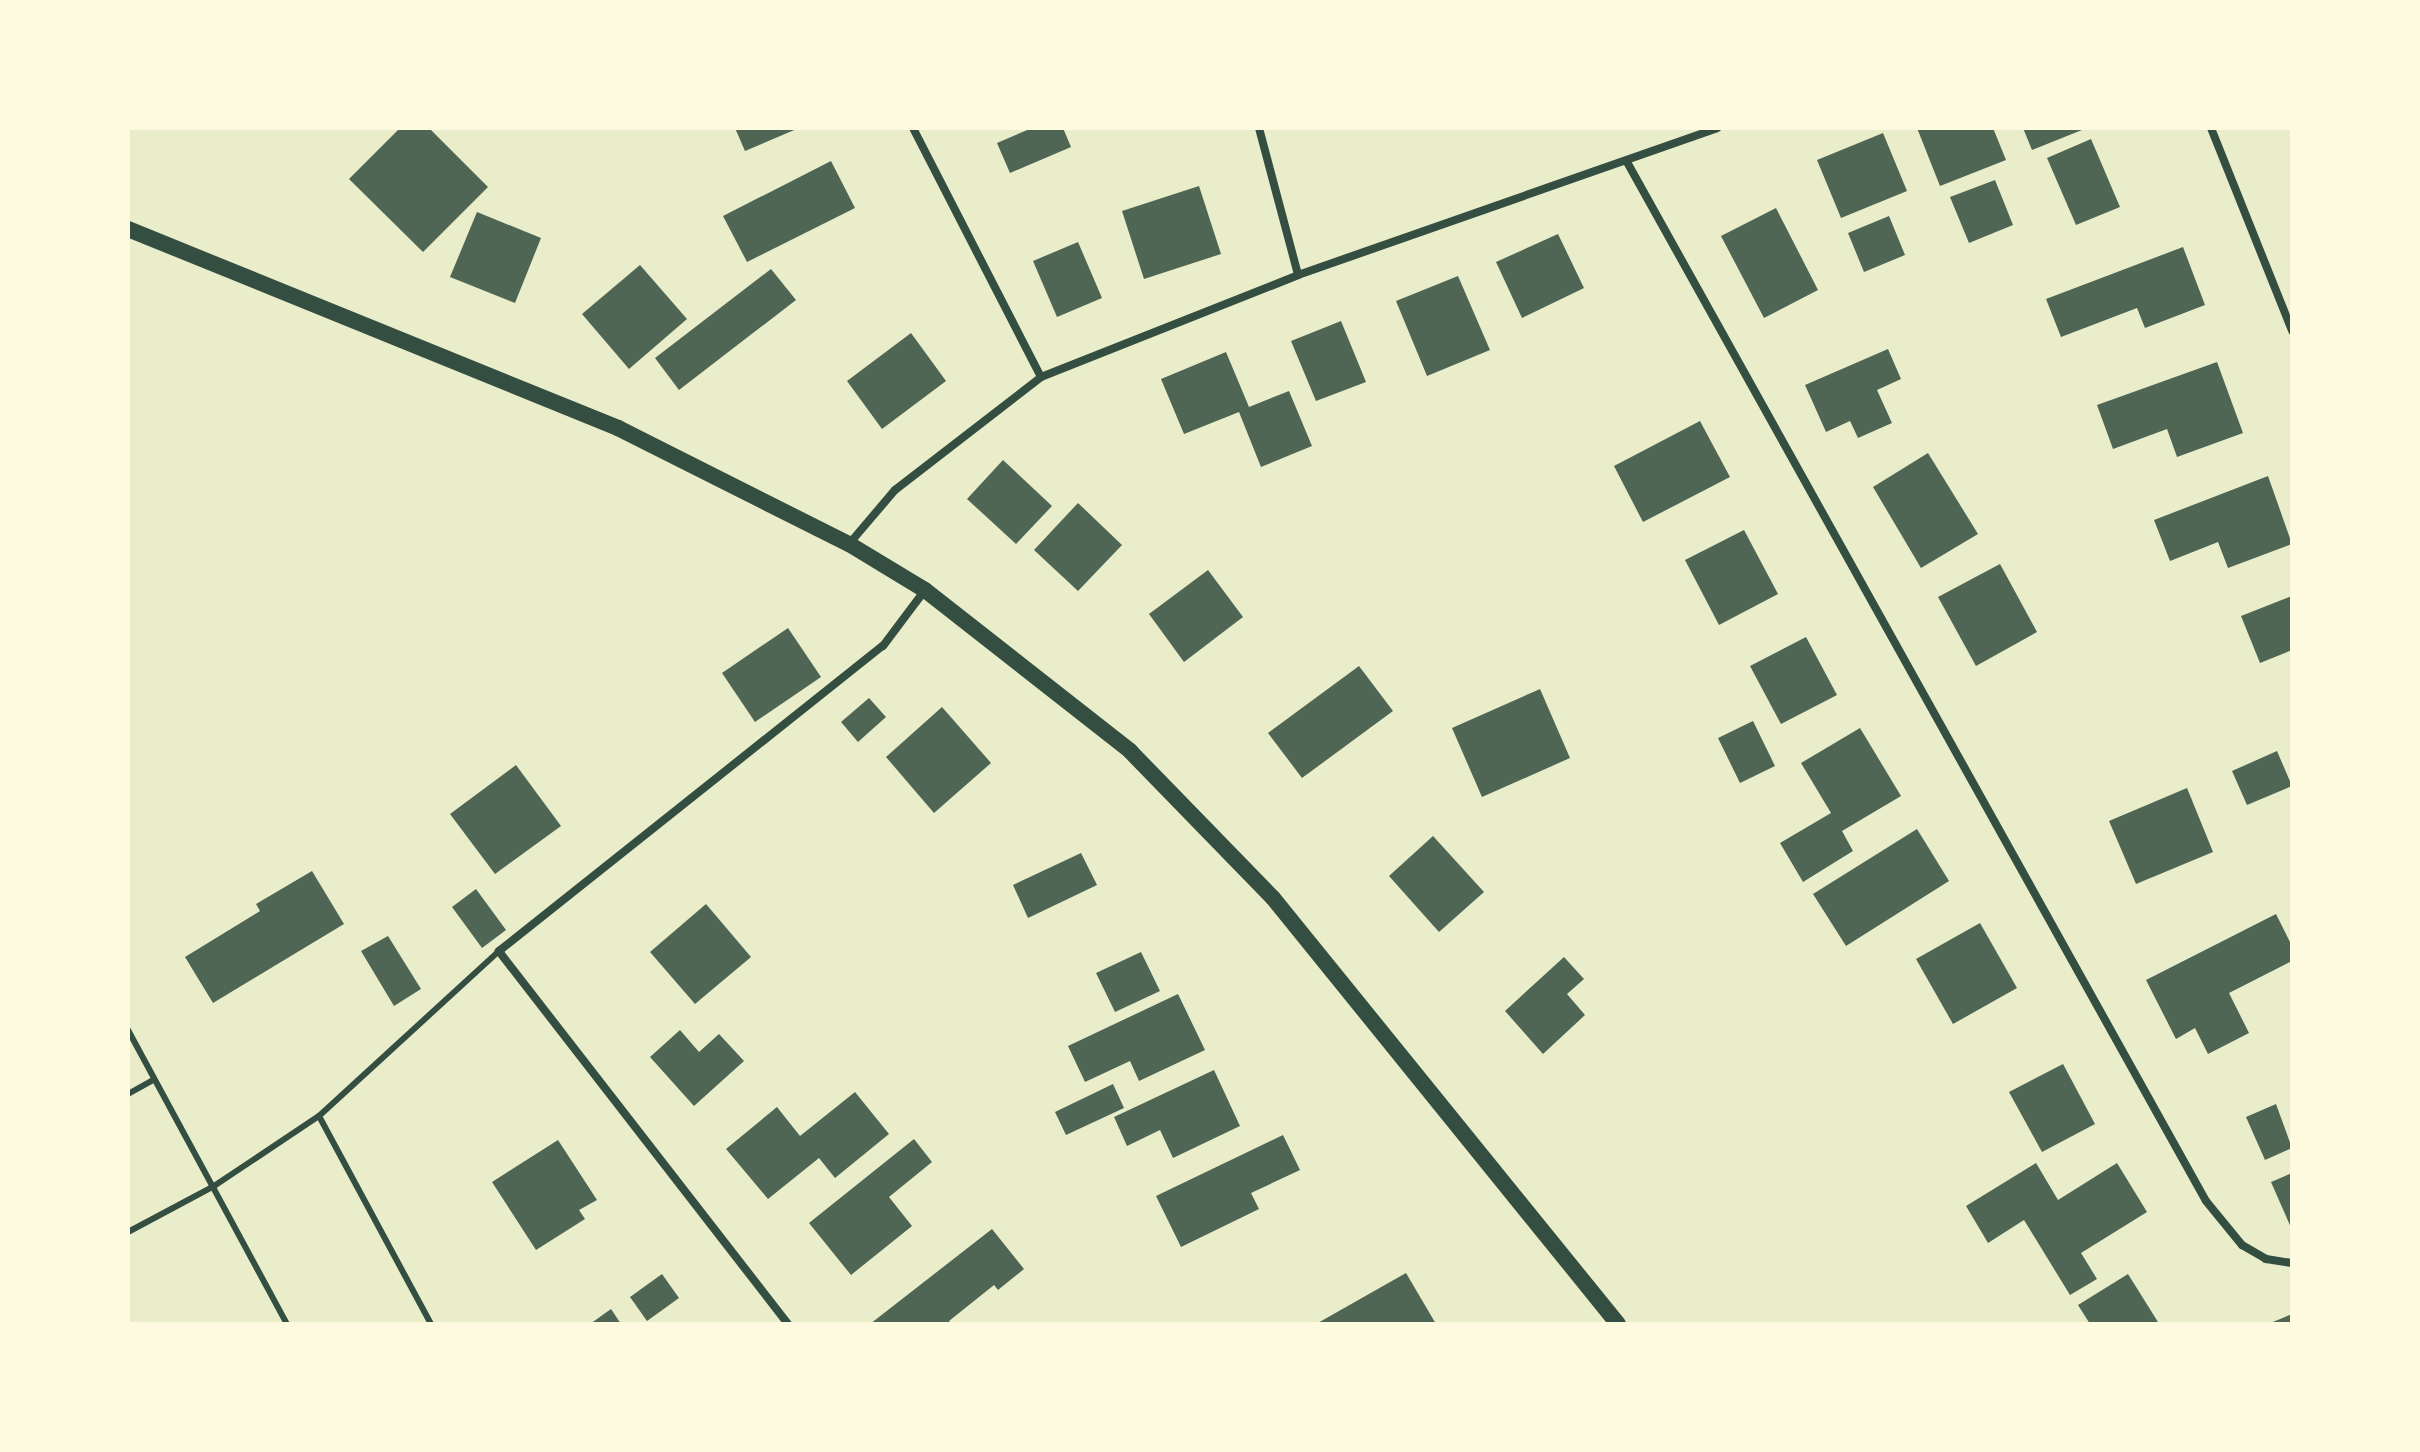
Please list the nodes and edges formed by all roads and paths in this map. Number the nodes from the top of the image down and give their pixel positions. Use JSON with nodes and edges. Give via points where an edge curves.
{"nodes":[{"id":1,"x":913,"y":128,"type":"edge"},
{"id":2,"x":1259,"y":128,"type":"edge"},
{"id":3,"x":1717,"y":128,"type":"edge"},
{"id":4,"x":2211,"y":128,"type":"edge"},
{"id":5,"x":1627,"y":162,"type":"junction"},
{"id":6,"x":128,"y":229,"type":"edge"},
{"id":7,"x":1298,"y":275,"type":"junction"},
{"id":8,"x":2292,"y":331,"type":"edge"},
{"id":9,"x":1041,"y":377,"type":"junction"},
{"id":10,"x":849,"y":544,"type":"junction"},
{"id":11,"x":925,"y":590,"type":"junction"},
{"id":12,"x":499,"y":951,"type":"junction"},
{"id":13,"x":128,"y":1030,"type":"edge"},
{"id":14,"x":153,"y":1080,"type":"junction"},
{"id":15,"x":128,"y":1094,"type":"edge"},
{"id":16,"x":319,"y":1116,"type":"junction"},
{"id":17,"x":214,"y":1186,"type":"junction"},
{"id":18,"x":128,"y":1232,"type":"edge"},
{"id":19,"x":2292,"y":1263,"type":"edge"},
{"id":20,"x":287,"y":1324,"type":"edge"},
{"id":21,"x":431,"y":1324,"type":"edge"},
{"id":22,"x":788,"y":1324,"type":"edge"},
{"id":23,"x":1618,"y":1324,"type":"edge"}],
"edges":[{"from":1,"to":9,"type":"street"},
{"from":2,"to":7,"type":"street"},
{"from":3,"to":5,"type":"street"},
{"from":4,"to":8,"type":"street"},
{"from":5,"to":7,"type":"street"},
{"from":5,"to":19,"type":"street","via":[[2206,1201],[2242,1245],[2266,1259]]},
{"from":6,"to":10,"type":"main road","via":[[618,428]]},
{"from":7,"to":9,"type":"street"},
{"from":9,"to":10,"type":"street","via":[[895,490]]},
{"from":10,"to":11,"type":"main road"},
{"from":11,"to":12,"type":"street","via":[[883,646]]},
{"from":11,"to":23,"type":"main road","via":[[1130,751],[1273,898]]},
{"from":12,"to":16,"type":"lane"},
{"from":12,"to":22,"type":"street"},
{"from":13,"to":14,"type":"lane"},
{"from":14,"to":15,"type":"lane"},
{"from":14,"to":17,"type":"lane"},
{"from":16,"to":17,"type":"lane"},
{"from":16,"to":21,"type":"lane"},
{"from":17,"to":18,"type":"lane"},
{"from":17,"to":20,"type":"lane"}]}
